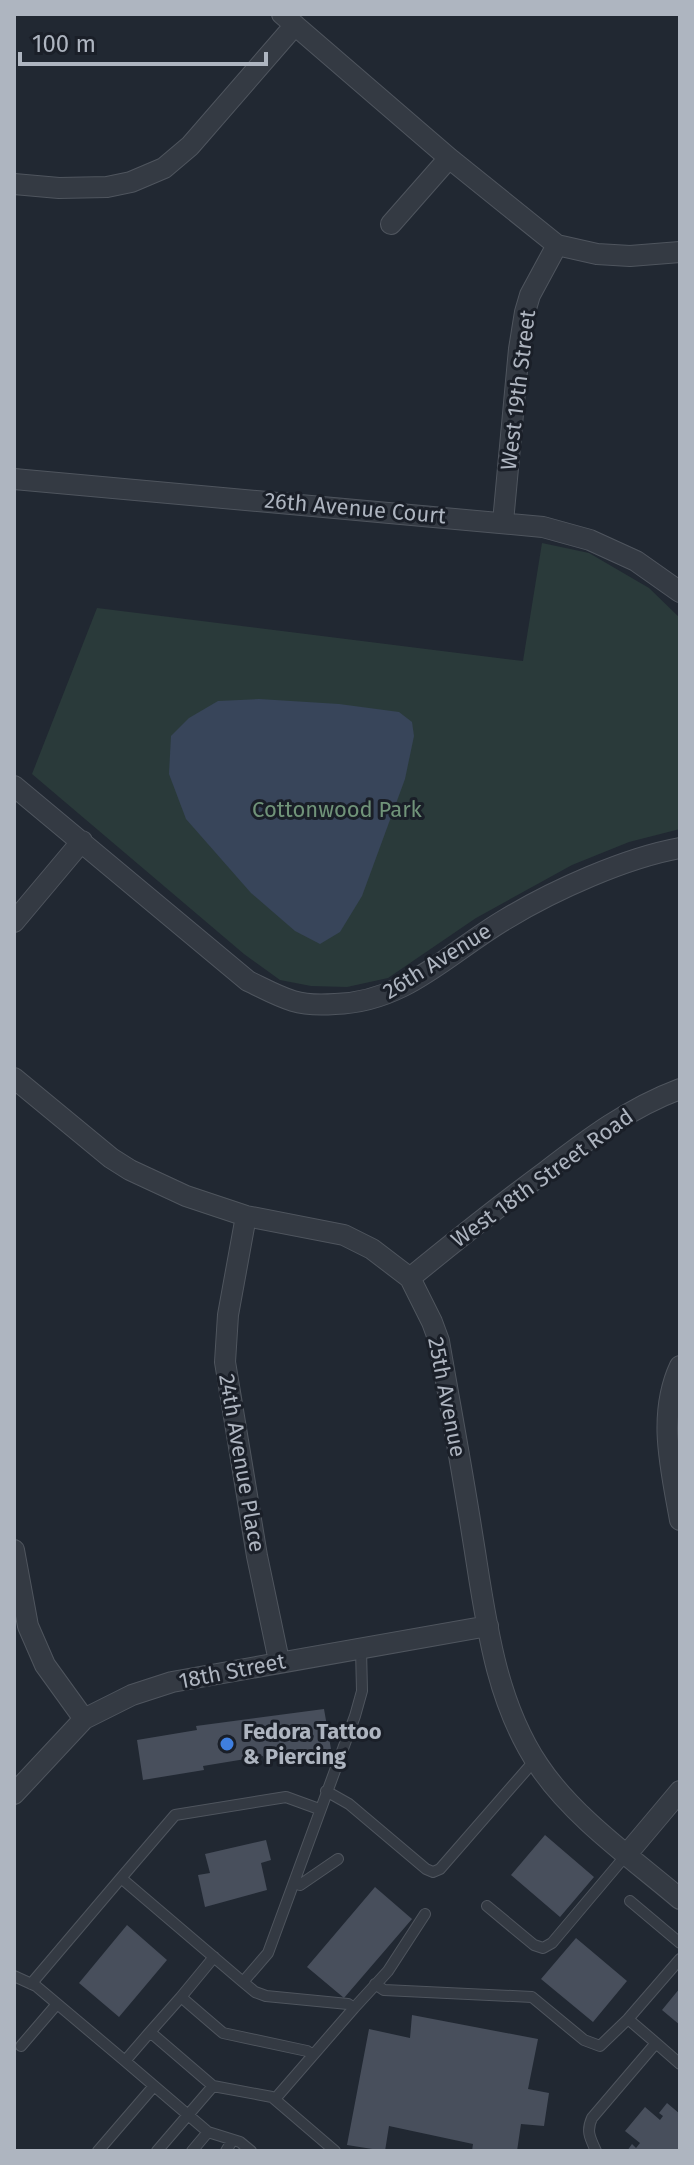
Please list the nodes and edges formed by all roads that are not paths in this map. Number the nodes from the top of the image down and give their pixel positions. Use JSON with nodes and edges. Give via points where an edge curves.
{"nodes":[{"id":1,"x":288,"y":19,"type":"edge"},
{"id":2,"x":449,"y":158,"type":"junction"},
{"id":3,"x":14,"y":184,"type":"edge"},
{"id":4,"x":391,"y":224,"type":"dead end"},
{"id":5,"x":557,"y":245,"type":"junction"},
{"id":6,"x":680,"y":252,"type":"edge"},
{"id":7,"x":14,"y":479,"type":"edge"},
{"id":8,"x":503,"y":522,"type":"junction"},
{"id":9,"x":680,"y":592,"type":"edge"},
{"id":10,"x":14,"y":786,"type":"edge"},
{"id":11,"x":82,"y":841,"type":"junction"},
{"id":12,"x":680,"y":848,"type":"edge"},
{"id":13,"x":14,"y":922,"type":"edge"},
{"id":14,"x":14,"y":1078,"type":"edge"},
{"id":15,"x":680,"y":1089,"type":"edge"},
{"id":16,"x":246,"y":1216,"type":"junction"},
{"id":17,"x":410,"y":1278,"type":"junction"},
{"id":18,"x":680,"y":1366,"type":"edge"},
{"id":19,"x":680,"y":1520,"type":"edge"},
{"id":20,"x":14,"y":1550,"type":"edge"},
{"id":21,"x":488,"y":1626,"type":"junction"},
{"id":22,"x":361,"y":1647,"type":"junction"},
{"id":23,"x":279,"y":1661,"type":"junction"},
{"id":24,"x":84,"y":1719,"type":"junction"},
{"id":25,"x":535,"y":1760,"type":"junction"},
{"id":26,"x":326,"y":1791,"type":"junction"},
{"id":27,"x":680,"y":1791,"type":"edge"},
{"id":28,"x":14,"y":1794,"type":"edge"},
{"id":29,"x":319,"y":1809,"type":"junction"},
{"id":30,"x":627,"y":1854,"type":"junction"},
{"id":31,"x":338,"y":1859,"type":"dead end"},
{"id":32,"x":121,"y":1878,"type":"junction"},
{"id":33,"x":295,"y":1883,"type":"junction"},
{"id":34,"x":680,"y":1899,"type":"edge"},
{"id":35,"x":630,"y":1901,"type":"dead end"},
{"id":36,"x":487,"y":1906,"type":"dead end"},
{"id":37,"x":425,"y":1914,"type":"dead end"},
{"id":38,"x":680,"y":1943,"type":"edge"},
{"id":39,"x":214,"y":1957,"type":"junction"},
{"id":40,"x":680,"y":1959,"type":"edge"},
{"id":41,"x":14,"y":1976,"type":"edge"},
{"id":42,"x":243,"y":1982,"type":"junction"},
{"id":43,"x":31,"y":1984,"type":"junction"},
{"id":44,"x":375,"y":1984,"type":"junction"},
{"id":45,"x":181,"y":1997,"type":"junction"},
{"id":46,"x":57,"y":2004,"type":"junction"},
{"id":47,"x":354,"y":2008,"type":"junction"},
{"id":48,"x":628,"y":2019,"type":"junction"},
{"id":49,"x":150,"y":2032,"type":"junction"},
{"id":50,"x":656,"y":2043,"type":"junction"},
{"id":51,"x":21,"y":2046,"type":"dead end"},
{"id":52,"x":313,"y":2055,"type":"junction"},
{"id":53,"x":125,"y":2061,"type":"junction"},
{"id":54,"x":680,"y":2064,"type":"edge"},
{"id":55,"x":154,"y":2086,"type":"junction"},
{"id":56,"x":213,"y":2086,"type":"junction"},
{"id":57,"x":275,"y":2099,"type":"junction"},
{"id":58,"x":188,"y":2116,"type":"junction"},
{"id":59,"x":208,"y":2132,"type":"junction"},
{"id":60,"x":232,"y":2141,"type":"junction"},
{"id":61,"x":98,"y":2151,"type":"edge"},
{"id":62,"x":157,"y":2151,"type":"edge"},
{"id":63,"x":192,"y":2151,"type":"edge"},
{"id":64,"x":226,"y":2151,"type":"edge"},
{"id":65,"x":251,"y":2151,"type":"edge"},
{"id":66,"x":335,"y":2151,"type":"edge"},
{"id":67,"x":596,"y":2151,"type":"edge"}],
"edges":[{"from":1,"to":2,"type":"street"},
{"from":1,"to":3,"type":"street","via":[[190,146],[164,168],[107,187]]},
{"from":2,"to":4,"type":"street"},
{"from":2,"to":5,"type":"street"},
{"from":5,"to":6,"type":"street","via":[[608,255]]},
{"from":5,"to":8,"type":"street","name":"West 19th Street","via":[[525,312]]},
{"from":7,"to":8,"type":"street","name":"26th Avenue Court"},
{"from":8,"to":9,"type":"street","name":"26th Avenue Court","via":[[590,540],[636,561]]},
{"from":10,"to":11,"type":"street","name":"26th Avenue"},
{"from":11,"to":12,"type":"street","name":"26th Avenue","via":[[248,981],[316,1005],[382,997],[554,893]]},
{"from":11,"to":13,"type":"street"},
{"from":14,"to":16,"type":"street","name":"25th Avenue","via":[[120,1164],[186,1196]]},
{"from":15,"to":17,"type":"street","name":"West 18th Street Road","via":[[648,1101],[599,1131]]},
{"from":16,"to":17,"type":"street","name":"25th Avenue","via":[[344,1235]]},
{"from":16,"to":23,"type":"street","name":"24th Avenue Place","via":[[225,1362]]},
{"from":17,"to":21,"type":"street","name":"25th Avenue","via":[[439,1341]]},
{"from":18,"to":19,"type":"street","via":[[667,1415]]},
{"from":20,"to":24,"type":"street","via":[[28,1626],[45,1665]]},
{"from":21,"to":22,"type":"street","name":"18th Street"},
{"from":21,"to":25,"type":"street","name":"25th Avenue","via":[[506,1698]]},
{"from":22,"to":23,"type":"street","name":"18th Street"},
{"from":22,"to":26,"type":"lane","via":[[362,1691]]},
{"from":23,"to":24,"type":"street","name":"18th Street","via":[[172,1682]]},
{"from":24,"to":28,"type":"street","name":"18th Street"},
{"from":25,"to":26,"type":"lane","via":[[433,1872]]},
{"from":25,"to":30,"type":"street","name":"25th Avenue","via":[[563,1797]]},
{"from":26,"to":29,"type":"lane"},
{"from":27,"to":30,"type":"street"},
{"from":29,"to":32,"type":"lane","via":[[286,1797],[175,1815]]},
{"from":29,"to":33,"type":"lane"},
{"from":30,"to":34,"type":"street","name":"25th Avenue"},
{"from":30,"to":36,"type":"lane","via":[[543,1948]]},
{"from":31,"to":33,"type":"lane","via":[[300,1885]]},
{"from":32,"to":39,"type":"lane"},
{"from":32,"to":43,"type":"lane"},
{"from":33,"to":42,"type":"lane","via":[[268,1953]]},
{"from":35,"to":38,"type":"lane"},
{"from":37,"to":44,"type":"lane"},
{"from":39,"to":42,"type":"lane"},
{"from":39,"to":45,"type":"lane"},
{"from":40,"to":48,"type":"lane"},
{"from":41,"to":43,"type":"lane"},
{"from":42,"to":47,"type":"lane","via":[[266,1996]]},
{"from":43,"to":46,"type":"lane"},
{"from":44,"to":47,"type":"lane"},
{"from":44,"to":48,"type":"lane","via":[[384,1990],[532,1997],[591,2045],[608,2041]]},
{"from":45,"to":49,"type":"lane"},
{"from":45,"to":52,"type":"lane","via":[[223,2033]]},
{"from":46,"to":51,"type":"lane"},
{"from":46,"to":53,"type":"lane"},
{"from":47,"to":52,"type":"lane"},
{"from":48,"to":50,"type":"lane"},
{"from":49,"to":53,"type":"lane"},
{"from":49,"to":56,"type":"lane"},
{"from":50,"to":54,"type":"lane"},
{"from":50,"to":67,"type":"lane","via":[[592,2118],[588,2127]]},
{"from":52,"to":57,"type":"lane"},
{"from":53,"to":55,"type":"lane"},
{"from":55,"to":58,"type":"lane"},
{"from":55,"to":61,"type":"lane"},
{"from":56,"to":57,"type":"lane"},
{"from":56,"to":58,"type":"lane"},
{"from":57,"to":66,"type":"lane"},
{"from":58,"to":59,"type":"lane"},
{"from":58,"to":62,"type":"lane"},
{"from":59,"to":60,"type":"lane"},
{"from":59,"to":63,"type":"lane"},
{"from":60,"to":64,"type":"lane"},
{"from":60,"to":65,"type":"lane"}]}
